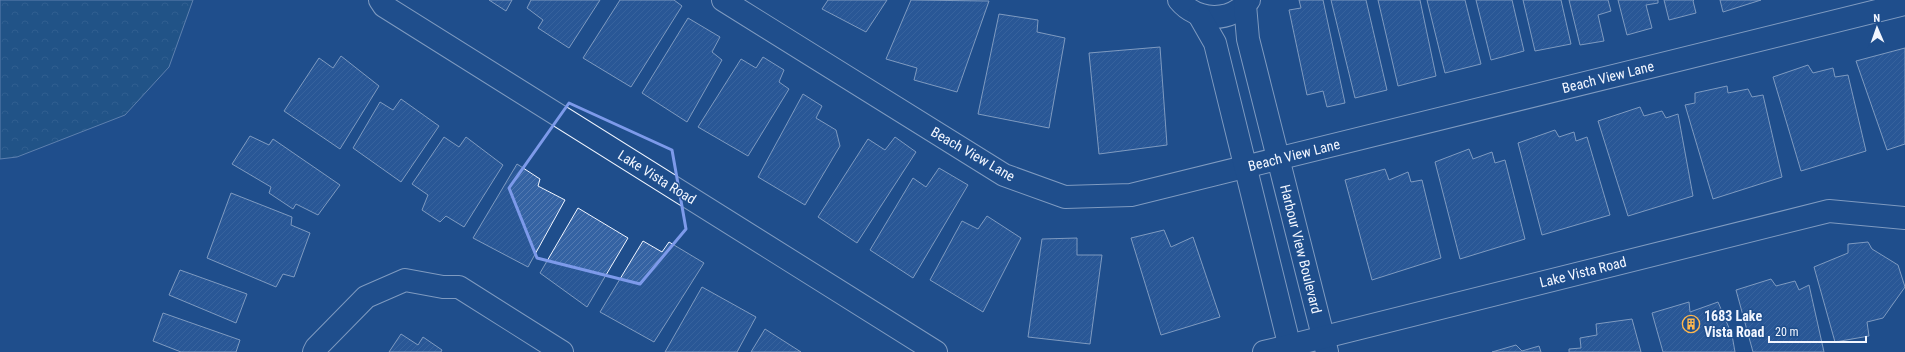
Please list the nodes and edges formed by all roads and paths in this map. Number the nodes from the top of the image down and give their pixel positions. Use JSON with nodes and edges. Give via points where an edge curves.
{"nodes":[{"id":1,"x":380,"y":0,"type":"edge"},
{"id":2,"x":723,"y":0,"type":"edge"},
{"id":3,"x":1179,"y":0,"type":"edge"},
{"id":4,"x":1247,"y":3,"type":"edge"},
{"id":5,"x":1905,"y":4,"type":"edge"},
{"id":6,"x":1199,"y":15,"type":"junction"},
{"id":7,"x":1278,"y":158,"type":"junction"},
{"id":8,"x":1246,"y":167,"type":"junction"},
{"id":9,"x":1905,"y":218,"type":"edge"},
{"id":10,"x":1325,"y":344,"type":"edge"},
{"id":11,"x":1290,"y":349,"type":"edge"},
{"id":12,"x":314,"y":352,"type":"edge"},
{"id":13,"x":562,"y":352,"type":"edge"},
{"id":14,"x":936,"y":352,"type":"edge"},
{"id":15,"x":1264,"y":352,"type":"edge"}],
"edges":[{"from":1,"to":14,"type":"street","name":"Lake Vista Road","via":[[384,6]]},
{"from":2,"to":8,"type":"street","name":"Beach View Lane","via":[[1004,175],[1065,197],[1131,195]]},
{"from":3,"to":6,"type":"street"},
{"from":4,"to":6,"type":"street","via":[[1229,15],[1214,18]]},
{"from":4,"to":7,"type":"street","name":"Harbour View Boulevard","via":[[1248,39]]},
{"from":5,"to":7,"type":"street","name":"Beach View Lane"},
{"from":6,"to":8,"type":"street","via":[[1215,43]]},
{"from":7,"to":8,"type":"street","name":"Beach View Lane"},
{"from":7,"to":10,"type":"street","name":"Harbour View Boulevard"},
{"from":8,"to":11,"type":"street"},
{"from":9,"to":10,"type":"street","name":"Lake Vista Road","via":[[1829,211]]},
{"from":10,"to":11,"type":"street","name":"Lake Vista Road"},
{"from":11,"to":15,"type":"street","name":"Lake Vista Road"},
{"from":12,"to":13,"type":"street","via":[[366,296],[405,280],[443,287],[459,287]]}]}
